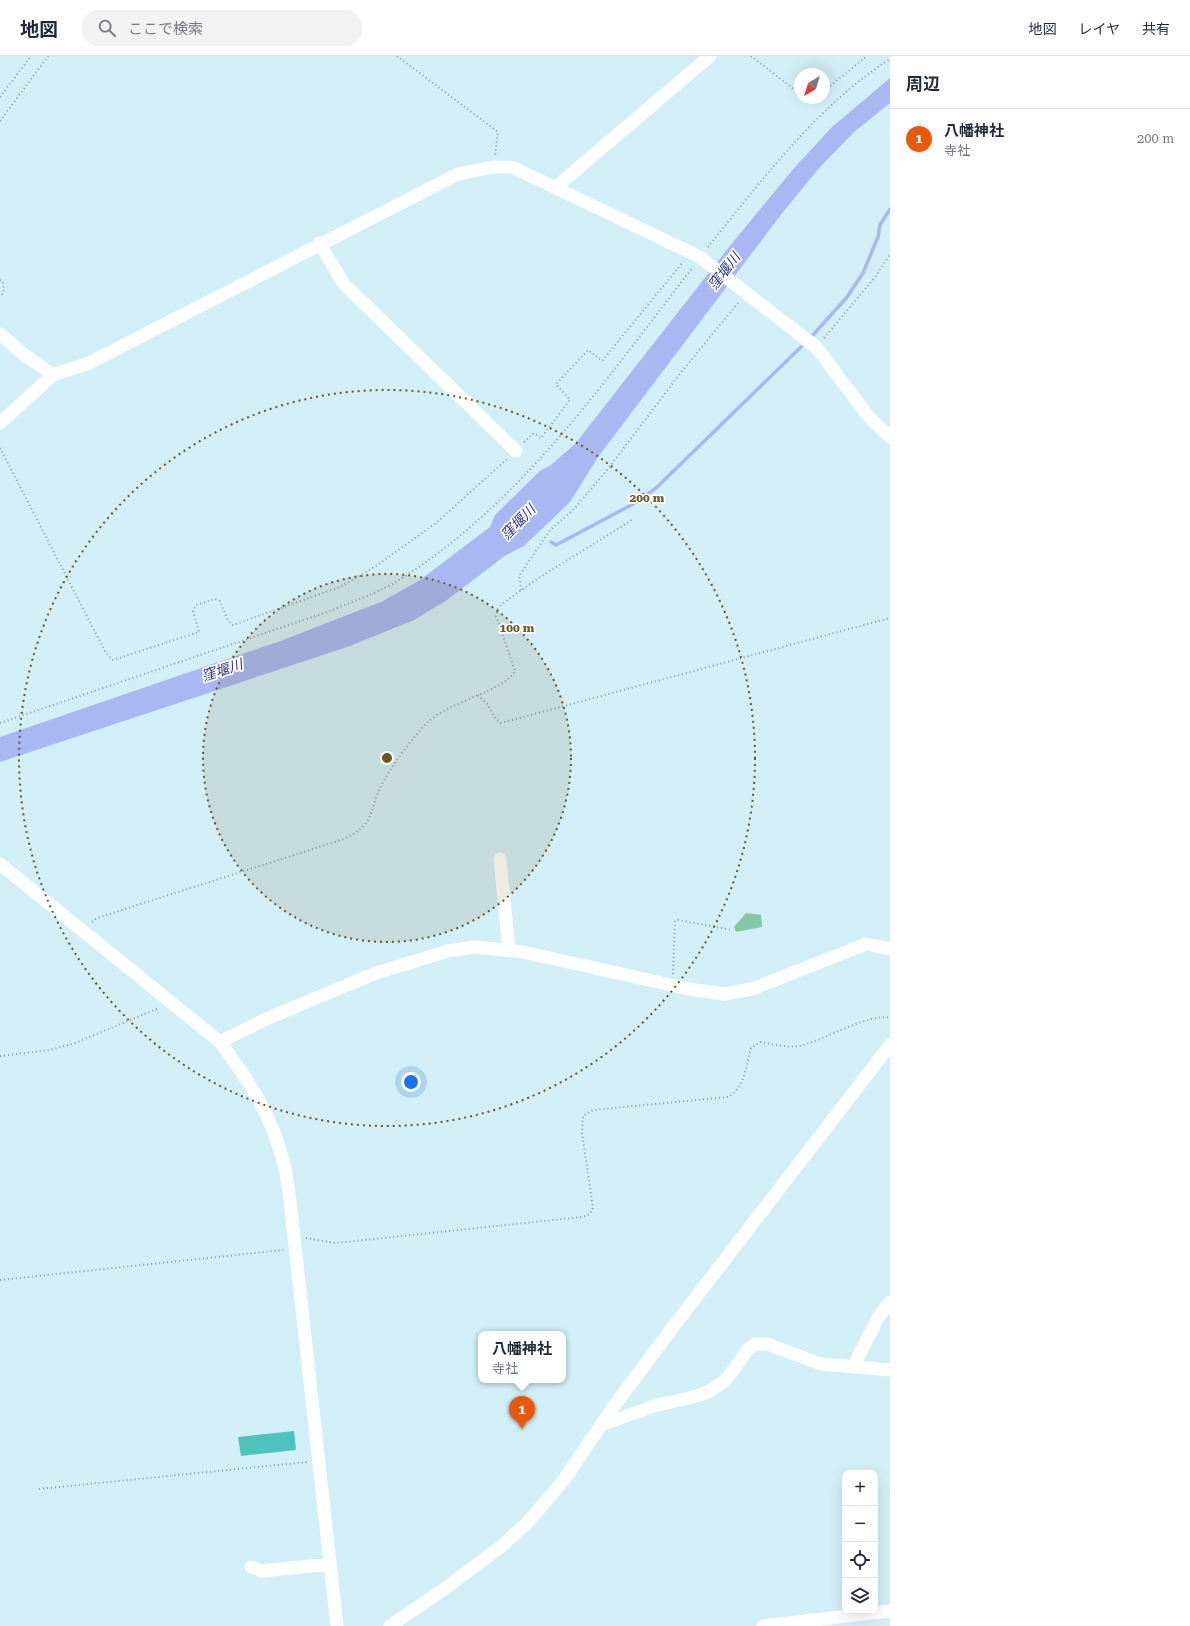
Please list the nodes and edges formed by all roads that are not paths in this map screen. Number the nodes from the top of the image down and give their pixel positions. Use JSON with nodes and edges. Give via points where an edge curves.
{"nodes":[{"id":1,"x":710,"y":56,"type":"edge"},
{"id":2,"x":556,"y":187,"type":"junction"},
{"id":3,"x":319,"y":243,"type":"junction"},
{"id":4,"x":0,"y":334,"type":"edge"},
{"id":5,"x":53,"y":375,"type":"junction"},
{"id":6,"x":0,"y":423,"type":"edge"},
{"id":7,"x":890,"y":437,"type":"edge"},
{"id":8,"x":516,"y":451,"type":"road end"},
{"id":9,"x":500,"y":859,"type":"dead end"},
{"id":10,"x":0,"y":864,"type":"edge"},
{"id":11,"x":890,"y":949,"type":"edge"},
{"id":12,"x":509,"y":950,"type":"junction"},
{"id":13,"x":220,"y":1042,"type":"junction"},
{"id":14,"x":890,"y":1045,"type":"edge"},
{"id":15,"x":890,"y":1302,"type":"edge"},
{"id":16,"x":852,"y":1367,"type":"junction"},
{"id":17,"x":890,"y":1370,"type":"edge"},
{"id":18,"x":601,"y":1425,"type":"junction"},
{"id":19,"x":330,"y":1564,"type":"junction"},
{"id":20,"x":251,"y":1567,"type":"dead end"},
{"id":21,"x":890,"y":1611,"type":"edge"},
{"id":22,"x":337,"y":1626,"type":"edge"},
{"id":23,"x":390,"y":1626,"type":"edge"},
{"id":24,"x":763,"y":1626,"type":"edge"}],
"edges":[{"from":1,"to":2,"type":"street"},
{"from":2,"to":3,"type":"street","via":[[512,167],[493,167],[458,174]]},
{"from":2,"to":7,"type":"street","via":[[696,255],[816,347],[869,417]]},
{"from":3,"to":5,"type":"street","via":[[89,363]]},
{"from":3,"to":8,"type":"street","via":[[344,284]]},
{"from":4,"to":5,"type":"street"},
{"from":5,"to":6,"type":"street"},
{"from":9,"to":12,"type":"street"},
{"from":10,"to":13,"type":"street"},
{"from":11,"to":12,"type":"street","via":[[866,944],[752,989],[724,994]]},
{"from":12,"to":13,"type":"street","via":[[475,947],[448,952],[376,973],[266,1019]]},
{"from":13,"to":19,"type":"street","via":[[262,1102],[284,1162]]},
{"from":14,"to":18,"type":"street"},
{"from":15,"to":16,"type":"street","via":[[878,1318]]},
{"from":16,"to":17,"type":"street"},
{"from":16,"to":18,"type":"street","via":[[821,1364],[767,1344],[756,1344],[748,1349],[722,1383],[708,1392],[657,1405]]},
{"from":18,"to":23,"type":"street","via":[[563,1481],[528,1522],[478,1563]]},
{"from":19,"to":20,"type":"street","via":[[262,1570]]},
{"from":19,"to":22,"type":"street"},
{"from":21,"to":24,"type":"street"}]}
